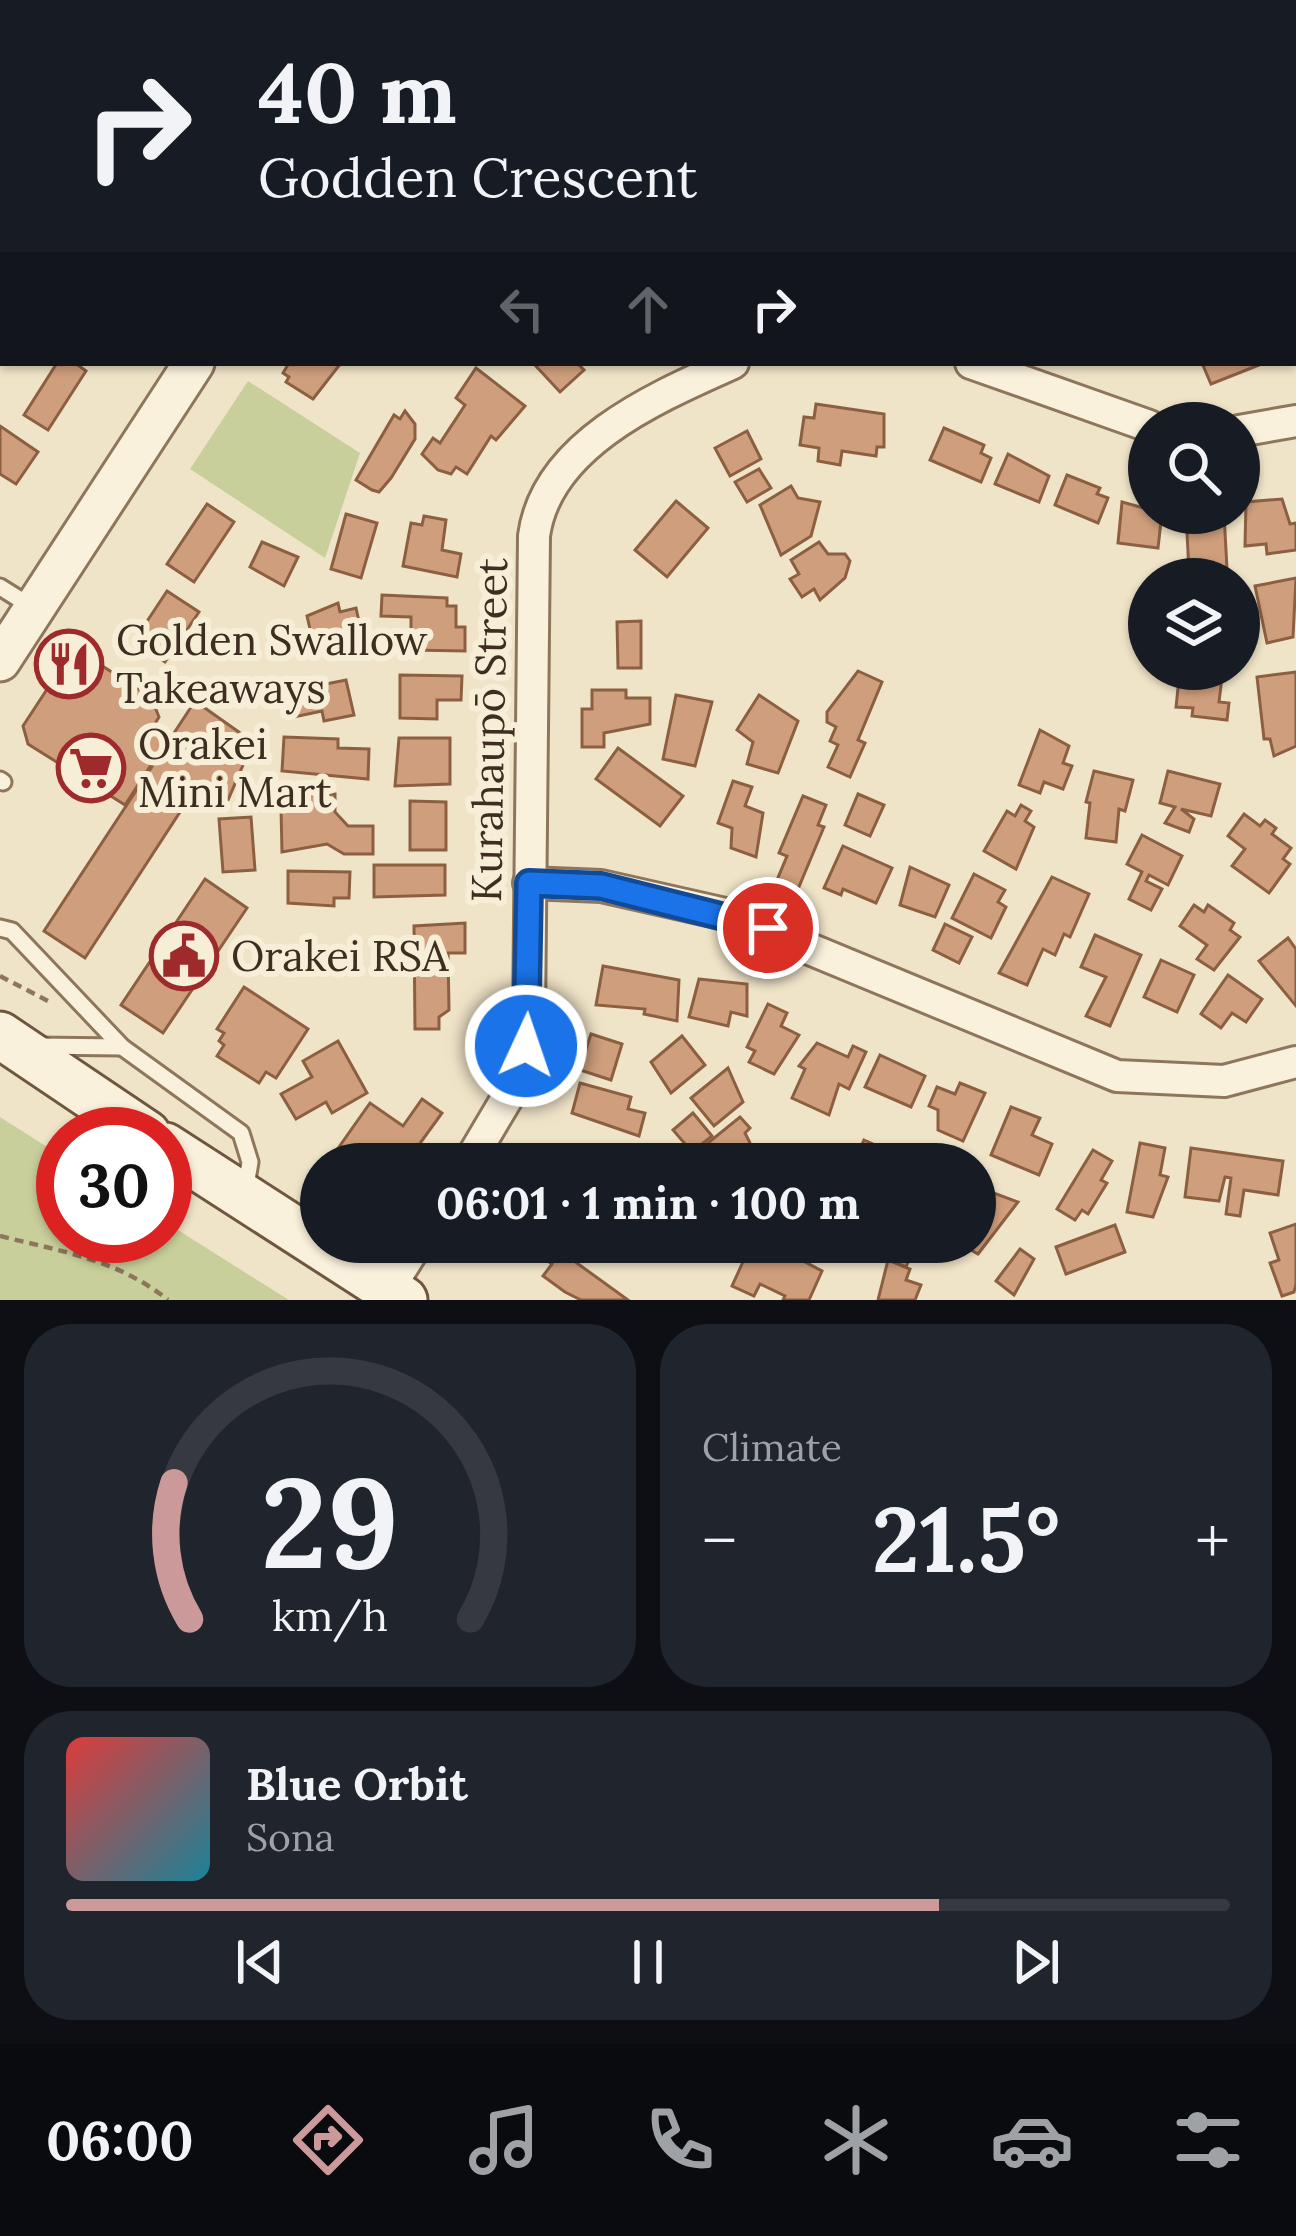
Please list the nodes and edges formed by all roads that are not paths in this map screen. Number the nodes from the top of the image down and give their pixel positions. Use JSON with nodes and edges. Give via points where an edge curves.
{"nodes":[{"id":1,"x":192,"y":366,"type":"edge"},
{"id":2,"x":722,"y":366,"type":"edge"},
{"id":3,"x":979,"y":366,"type":"edge"},
{"id":4,"x":1128,"y":418,"type":"edge"},
{"id":5,"x":1296,"y":421,"type":"edge"},
{"id":6,"x":1260,"y":427,"type":"edge"},
{"id":7,"x":0,"y":587,"type":"edge"},
{"id":8,"x":34,"y":609,"type":"junction"},
{"id":9,"x":0,"y":661,"type":"edge"},
{"id":10,"x":529,"y":883,"type":"junction"},
{"id":11,"x":0,"y":928,"type":"edge"},
{"id":12,"x":8,"y":1041,"type":"edge"},
{"id":13,"x":122,"y":1047,"type":"junction"},
{"id":14,"x":1296,"y":1062,"type":"edge"},
{"id":15,"x":107,"y":1107,"type":"edge"},
{"id":16,"x":481,"y":1143,"type":"edge"},
{"id":17,"x":192,"y":1163,"type":"edge"},
{"id":18,"x":244,"y":1197,"type":"junction"},
{"id":19,"x":409,"y":1263,"type":"edge"},
{"id":20,"x":396,"y":1295,"type":"edge"}],
"edges":[{"from":1,"to":8,"type":"street"},
{"from":2,"to":10,"type":"street","name":"Kurahaupō Street","via":[[578,452],[541,502]]},
{"from":3,"to":4,"type":"street"},
{"from":5,"to":6,"type":"street"},
{"from":7,"to":8,"type":"lane"},
{"from":8,"to":9,"type":"street"},
{"from":10,"to":14,"type":"street","via":[[601,886],[725,914],[1117,1076],[1224,1081]]},
{"from":10,"to":16,"type":"street","name":"Kurahaupō Street","via":[[526,1046],[509,1099]]},
{"from":11,"to":13,"type":"lane","via":[[12,931]]},
{"from":12,"to":13,"type":"lane"},
{"from":12,"to":15,"type":"main road"},
{"from":13,"to":18,"type":"lane","via":[[242,1133],[250,1162]]},
{"from":17,"to":18,"type":"main road"},
{"from":18,"to":20,"type":"main road"},
{"from":19,"to":20,"type":"street"}]}
